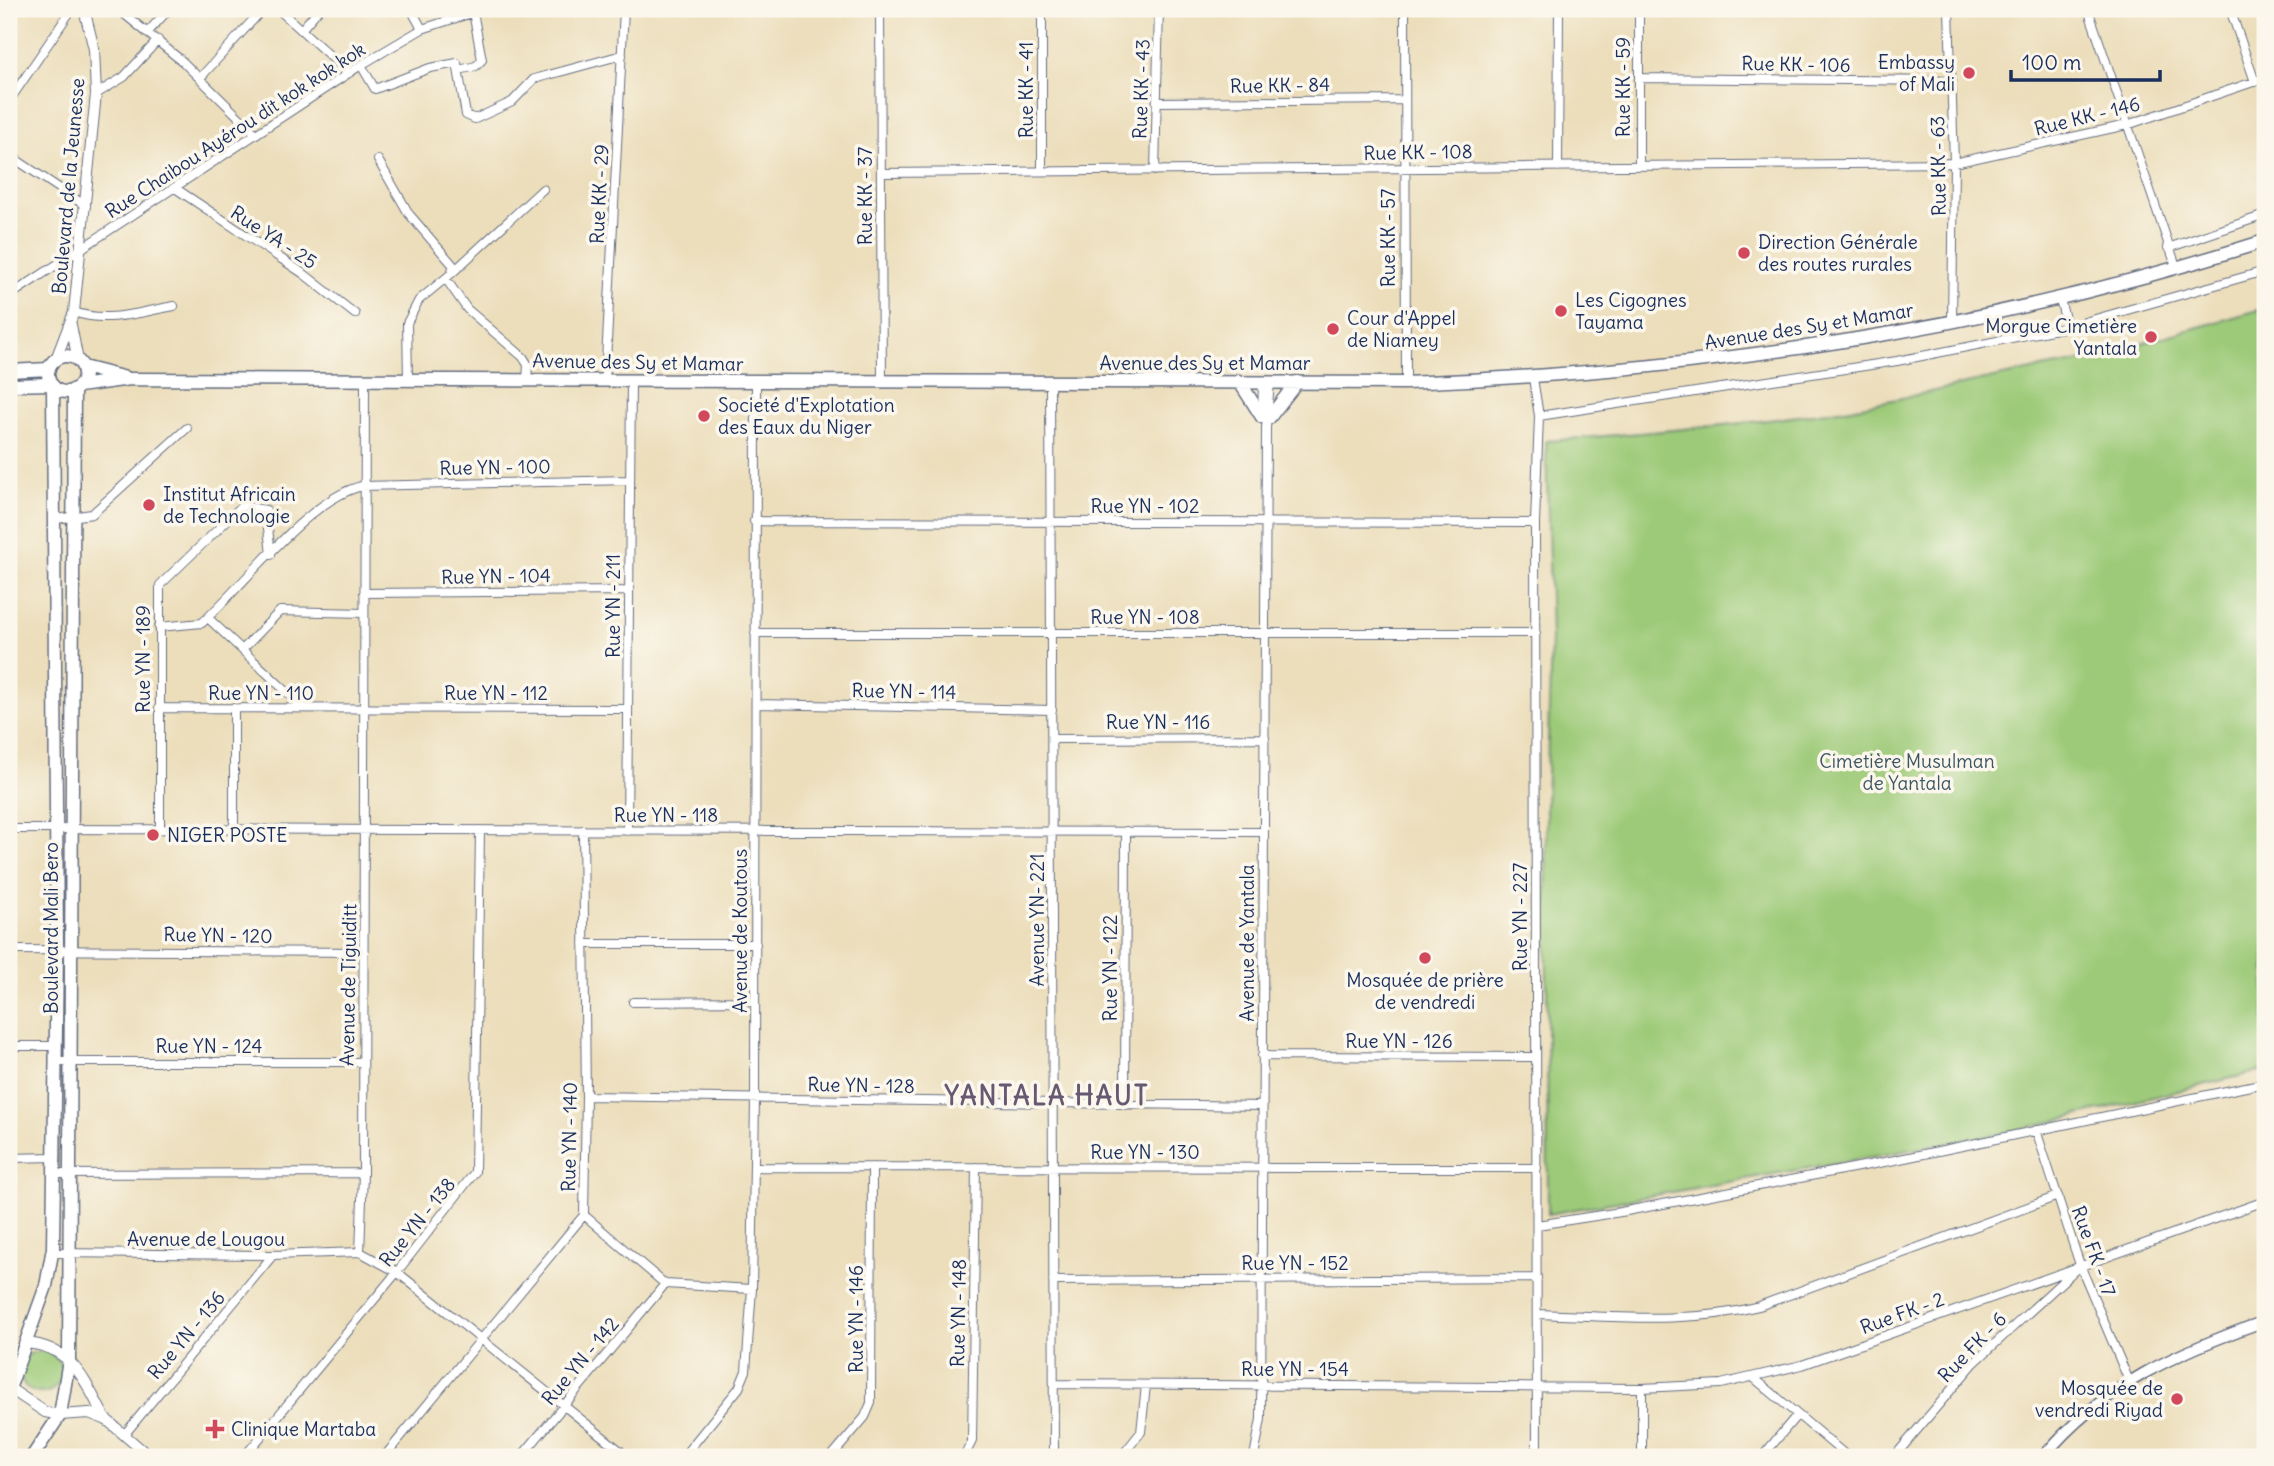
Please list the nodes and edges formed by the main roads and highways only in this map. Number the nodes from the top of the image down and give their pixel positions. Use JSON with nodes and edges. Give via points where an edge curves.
{"nodes":[{"id":1,"x":2265,"y":241,"type":"edge"},
{"id":2,"x":53,"y":364,"type":"junction"},
{"id":3,"x":80,"y":364,"type":"junction"},
{"id":4,"x":9,"y":371,"type":"edge"},
{"id":5,"x":130,"y":379,"type":"junction"},
{"id":6,"x":1238,"y":381,"type":"junction"},
{"id":7,"x":1297,"y":383,"type":"junction"},
{"id":8,"x":9,"y":385,"type":"edge"},
{"id":9,"x":52,"y":385,"type":"junction"},
{"id":10,"x":76,"y":387,"type":"junction"},
{"id":11,"x":2265,"y":1321,"type":"edge"},
{"id":12,"x":9,"y":1389,"type":"edge"},
{"id":13,"x":2047,"y":1456,"type":"edge"},
{"id":14,"x":33,"y":1457,"type":"edge"}],
"edges":[{"from":1,"to":7,"type":"main road","name":"Avenue des Sy et Mamar","via":[[2060,299],[1952,323],[1740,358],[1533,378]]},
{"from":2,"to":3,"type":"main road","via":[[68,356]]},
{"from":2,"to":4,"type":"main road"},
{"from":2,"to":9,"type":"main road"},
{"from":3,"to":5,"type":"main road","name":"Avenue des Sy et Mamar"},
{"from":3,"to":10,"type":"main road"},
{"from":5,"to":6,"type":"main road","name":"Avenue des Sy et Mamar"},
{"from":5,"to":10,"type":"main road","name":"Avenue des Sy et Mamar"},
{"from":6,"to":7,"type":"main road","name":"Avenue des Sy et Mamar"},
{"from":6,"to":7,"type":"main road","via":[[1266,421]]},
{"from":8,"to":9,"type":"main road"},
{"from":9,"to":10,"type":"main road","via":[[65,391]]},
{"from":9,"to":12,"type":"main road","name":"Boulevard Mali Bero","via":[[57,950],[52,1253],[46,1286]]},
{"from":10,"to":14,"type":"main road","name":"Boulevard Mali Bero","via":[[69,1360],[60,1415]]},
{"from":11,"to":13,"type":"main road","via":[[2184,1350],[2129,1381],[2079,1419]]}]}
